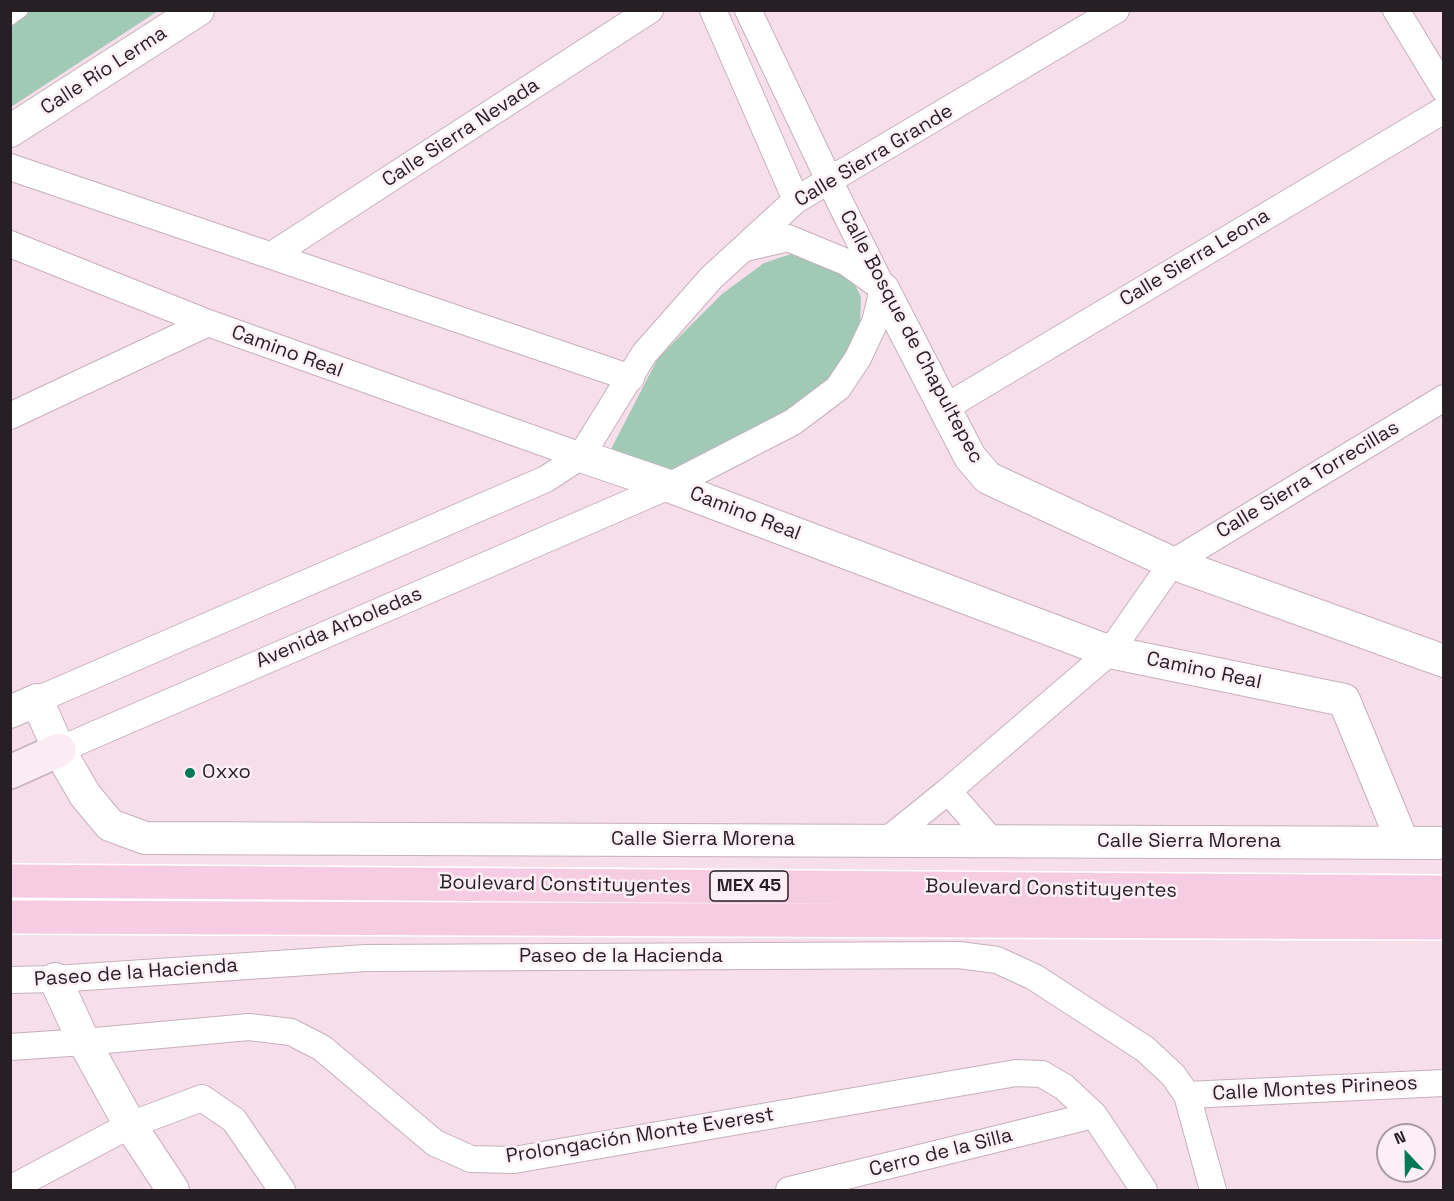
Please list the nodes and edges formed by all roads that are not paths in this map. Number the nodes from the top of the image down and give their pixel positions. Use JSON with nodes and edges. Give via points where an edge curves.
{"nodes":[{"id":1,"x":21,"y":10,"type":"edge"},
{"id":2,"x":198,"y":10,"type":"edge"},
{"id":3,"x":650,"y":10,"type":"edge"},
{"id":4,"x":712,"y":10,"type":"edge"},
{"id":5,"x":748,"y":10,"type":"edge"},
{"id":6,"x":1116,"y":10,"type":"edge"},
{"id":7,"x":1396,"y":10,"type":"edge"},
{"id":8,"x":10,"y":18,"type":"edge"},
{"id":9,"x":1443,"y":89,"type":"edge"},
{"id":10,"x":1443,"y":110,"type":"edge"},
{"id":11,"x":10,"y":131,"type":"edge"},
{"id":12,"x":10,"y":167,"type":"edge"},
{"id":13,"x":830,"y":182,"type":"junction"},
{"id":14,"x":796,"y":200,"type":"junction"},
{"id":15,"x":10,"y":244,"type":"edge"},
{"id":16,"x":741,"y":249,"type":"junction"},
{"id":17,"x":272,"y":255,"type":"junction"},
{"id":18,"x":883,"y":289,"type":"junction"},
{"id":19,"x":208,"y":323,"type":"junction"},
{"id":20,"x":631,"y":378,"type":"junction"},
{"id":21,"x":1443,"y":398,"type":"edge"},
{"id":22,"x":946,"y":406,"type":"junction"},
{"id":23,"x":10,"y":416,"type":"edge"},
{"id":24,"x":581,"y":456,"type":"junction"},
{"id":25,"x":669,"y":486,"type":"junction"},
{"id":26,"x":1172,"y":563,"type":"junction"},
{"id":27,"x":1110,"y":651,"type":"junction"},
{"id":28,"x":1443,"y":662,"type":"edge"},
{"id":29,"x":24,"y":706,"type":"edge"},
{"id":30,"x":59,"y":750,"type":"junction"},
{"id":31,"x":10,"y":772,"type":"edge"},
{"id":32,"x":948,"y":791,"type":"junction"},
{"id":33,"x":886,"y":841,"type":"junction"},
{"id":34,"x":993,"y":842,"type":"junction"},
{"id":35,"x":1403,"y":843,"type":"junction"},
{"id":36,"x":1443,"y":843,"type":"edge"},
{"id":37,"x":10,"y":881,"type":"edge"},
{"id":38,"x":1443,"y":892,"type":"edge"},
{"id":39,"x":10,"y":917,"type":"edge"},
{"id":40,"x":1443,"y":923,"type":"edge"},
{"id":41,"x":55,"y":979,"type":"junction"},
{"id":42,"x":10,"y":980,"type":"edge"},
{"id":43,"x":84,"y":1042,"type":"junction"},
{"id":44,"x":10,"y":1047,"type":"edge"},
{"id":45,"x":1443,"y":1083,"type":"edge"},
{"id":46,"x":1187,"y":1095,"type":"junction"},
{"id":47,"x":1094,"y":1115,"type":"junction"},
{"id":48,"x":130,"y":1125,"type":"junction"},
{"id":49,"x":10,"y":1188,"type":"edge"},
{"id":50,"x":173,"y":1191,"type":"edge"},
{"id":51,"x":282,"y":1191,"type":"edge"},
{"id":52,"x":789,"y":1191,"type":"edge"},
{"id":53,"x":1144,"y":1191,"type":"edge"},
{"id":54,"x":1213,"y":1191,"type":"edge"}],
"edges":[{"from":1,"to":8,"type":"lane"},
{"from":2,"to":11,"type":"street","name":"Calle Río Lerma"},
{"from":3,"to":17,"type":"street","name":"Calle Sierra Nevada"},
{"from":4,"to":14,"type":"street"},
{"from":5,"to":13,"type":"street","name":"Calle Bosque de Chapultepec"},
{"from":6,"to":13,"type":"street","name":"Calle Sierra Grande"},
{"from":7,"to":9,"type":"street"},
{"from":10,"to":22,"type":"street","name":"Calle Sierra Leona"},
{"from":12,"to":17,"type":"street"},
{"from":13,"to":14,"type":"street","name":"Calle Sierra Grande"},
{"from":13,"to":18,"type":"street","name":"Calle Bosque de Chapultepec"},
{"from":14,"to":16,"type":"street","name":"Calle Sierra Grande"},
{"from":15,"to":19,"type":"street","name":"Camino Real"},
{"from":16,"to":18,"type":"street","via":[[788,238],[846,262]]},
{"from":16,"to":20,"type":"street","name":"Calle Sierra Grande","via":[[644,354]]},
{"from":17,"to":20,"type":"street"},
{"from":18,"to":22,"type":"street","name":"Calle Bosque de Chapultepec"},
{"from":18,"to":25,"type":"street","via":[[871,331],[838,388],[793,422]]},
{"from":19,"to":23,"type":"street"},
{"from":19,"to":24,"type":"street","name":"Camino Real"},
{"from":20,"to":24,"type":"street","name":"Calle Sierra Grande"},
{"from":21,"to":26,"type":"street","name":"Calle Sierra Torrecillas"},
{"from":22,"to":26,"type":"street","name":"Calle Bosque de Chapultepec","via":[[970,457],[988,478]]},
{"from":24,"to":25,"type":"street","name":"Camino Real"},
{"from":24,"to":29,"type":"street","via":[[546,479]]},
{"from":25,"to":27,"type":"street","name":"Camino Real"},
{"from":25,"to":30,"type":"street","name":"Avenida Arboledas"},
{"from":26,"to":27,"type":"street"},
{"from":26,"to":28,"type":"street","name":"Calle Bosque de Chapultepec"},
{"from":27,"to":32,"type":"street"},
{"from":27,"to":35,"type":"street","name":"Camino Real","via":[[1344,700]]},
{"from":29,"to":30,"type":"street","name":"Calle Sierra Morena"},
{"from":30,"to":31,"type":"main road","name":"Avenida Arboledas"},
{"from":30,"to":33,"type":"street","name":"Calle Sierra Morena","via":[[110,825],[145,838]]},
{"from":32,"to":33,"type":"street"},
{"from":32,"to":34,"type":"street"},
{"from":33,"to":34,"type":"street","name":"Calle Sierra Morena"},
{"from":34,"to":35,"type":"street","name":"Calle Sierra Morena"},
{"from":35,"to":36,"type":"street","name":"Calle Sierra Morena"},
{"from":37,"to":38,"type":"highway","name":"Boulevard Constituyentes","number":"MEX 45"},
{"from":39,"to":40,"type":"highway","name":"Boulevard Constituyentes","number":"MEX 45"},
{"from":41,"to":42,"type":"street","name":"Paseo de la Hacienda"},
{"from":41,"to":43,"type":"street"},
{"from":41,"to":46,"type":"street","name":"Paseo de la Hacienda","via":[[366,958],[959,955],[997,960],[1034,977],[1145,1048]]},
{"from":43,"to":44,"type":"street","name":"Prolongación Monte Everest"},
{"from":43,"to":47,"type":"street","name":"Prolongación Monte Everest","via":[[249,1027],[291,1032],[322,1048],[435,1143],[471,1159],[514,1160],[1016,1072],[1042,1074],[1064,1087]]},
{"from":43,"to":48,"type":"street"},
{"from":45,"to":46,"type":"street","name":"Calle Montes Pirineos"},
{"from":46,"to":54,"type":"street"},
{"from":47,"to":52,"type":"street","name":"Cerro de la Silla"},
{"from":47,"to":53,"type":"street","name":"Prolongación Monte Everest"},
{"from":48,"to":49,"type":"street"},
{"from":48,"to":50,"type":"street"},
{"from":48,"to":51,"type":"street","via":[[202,1098],[234,1120]]}]}
